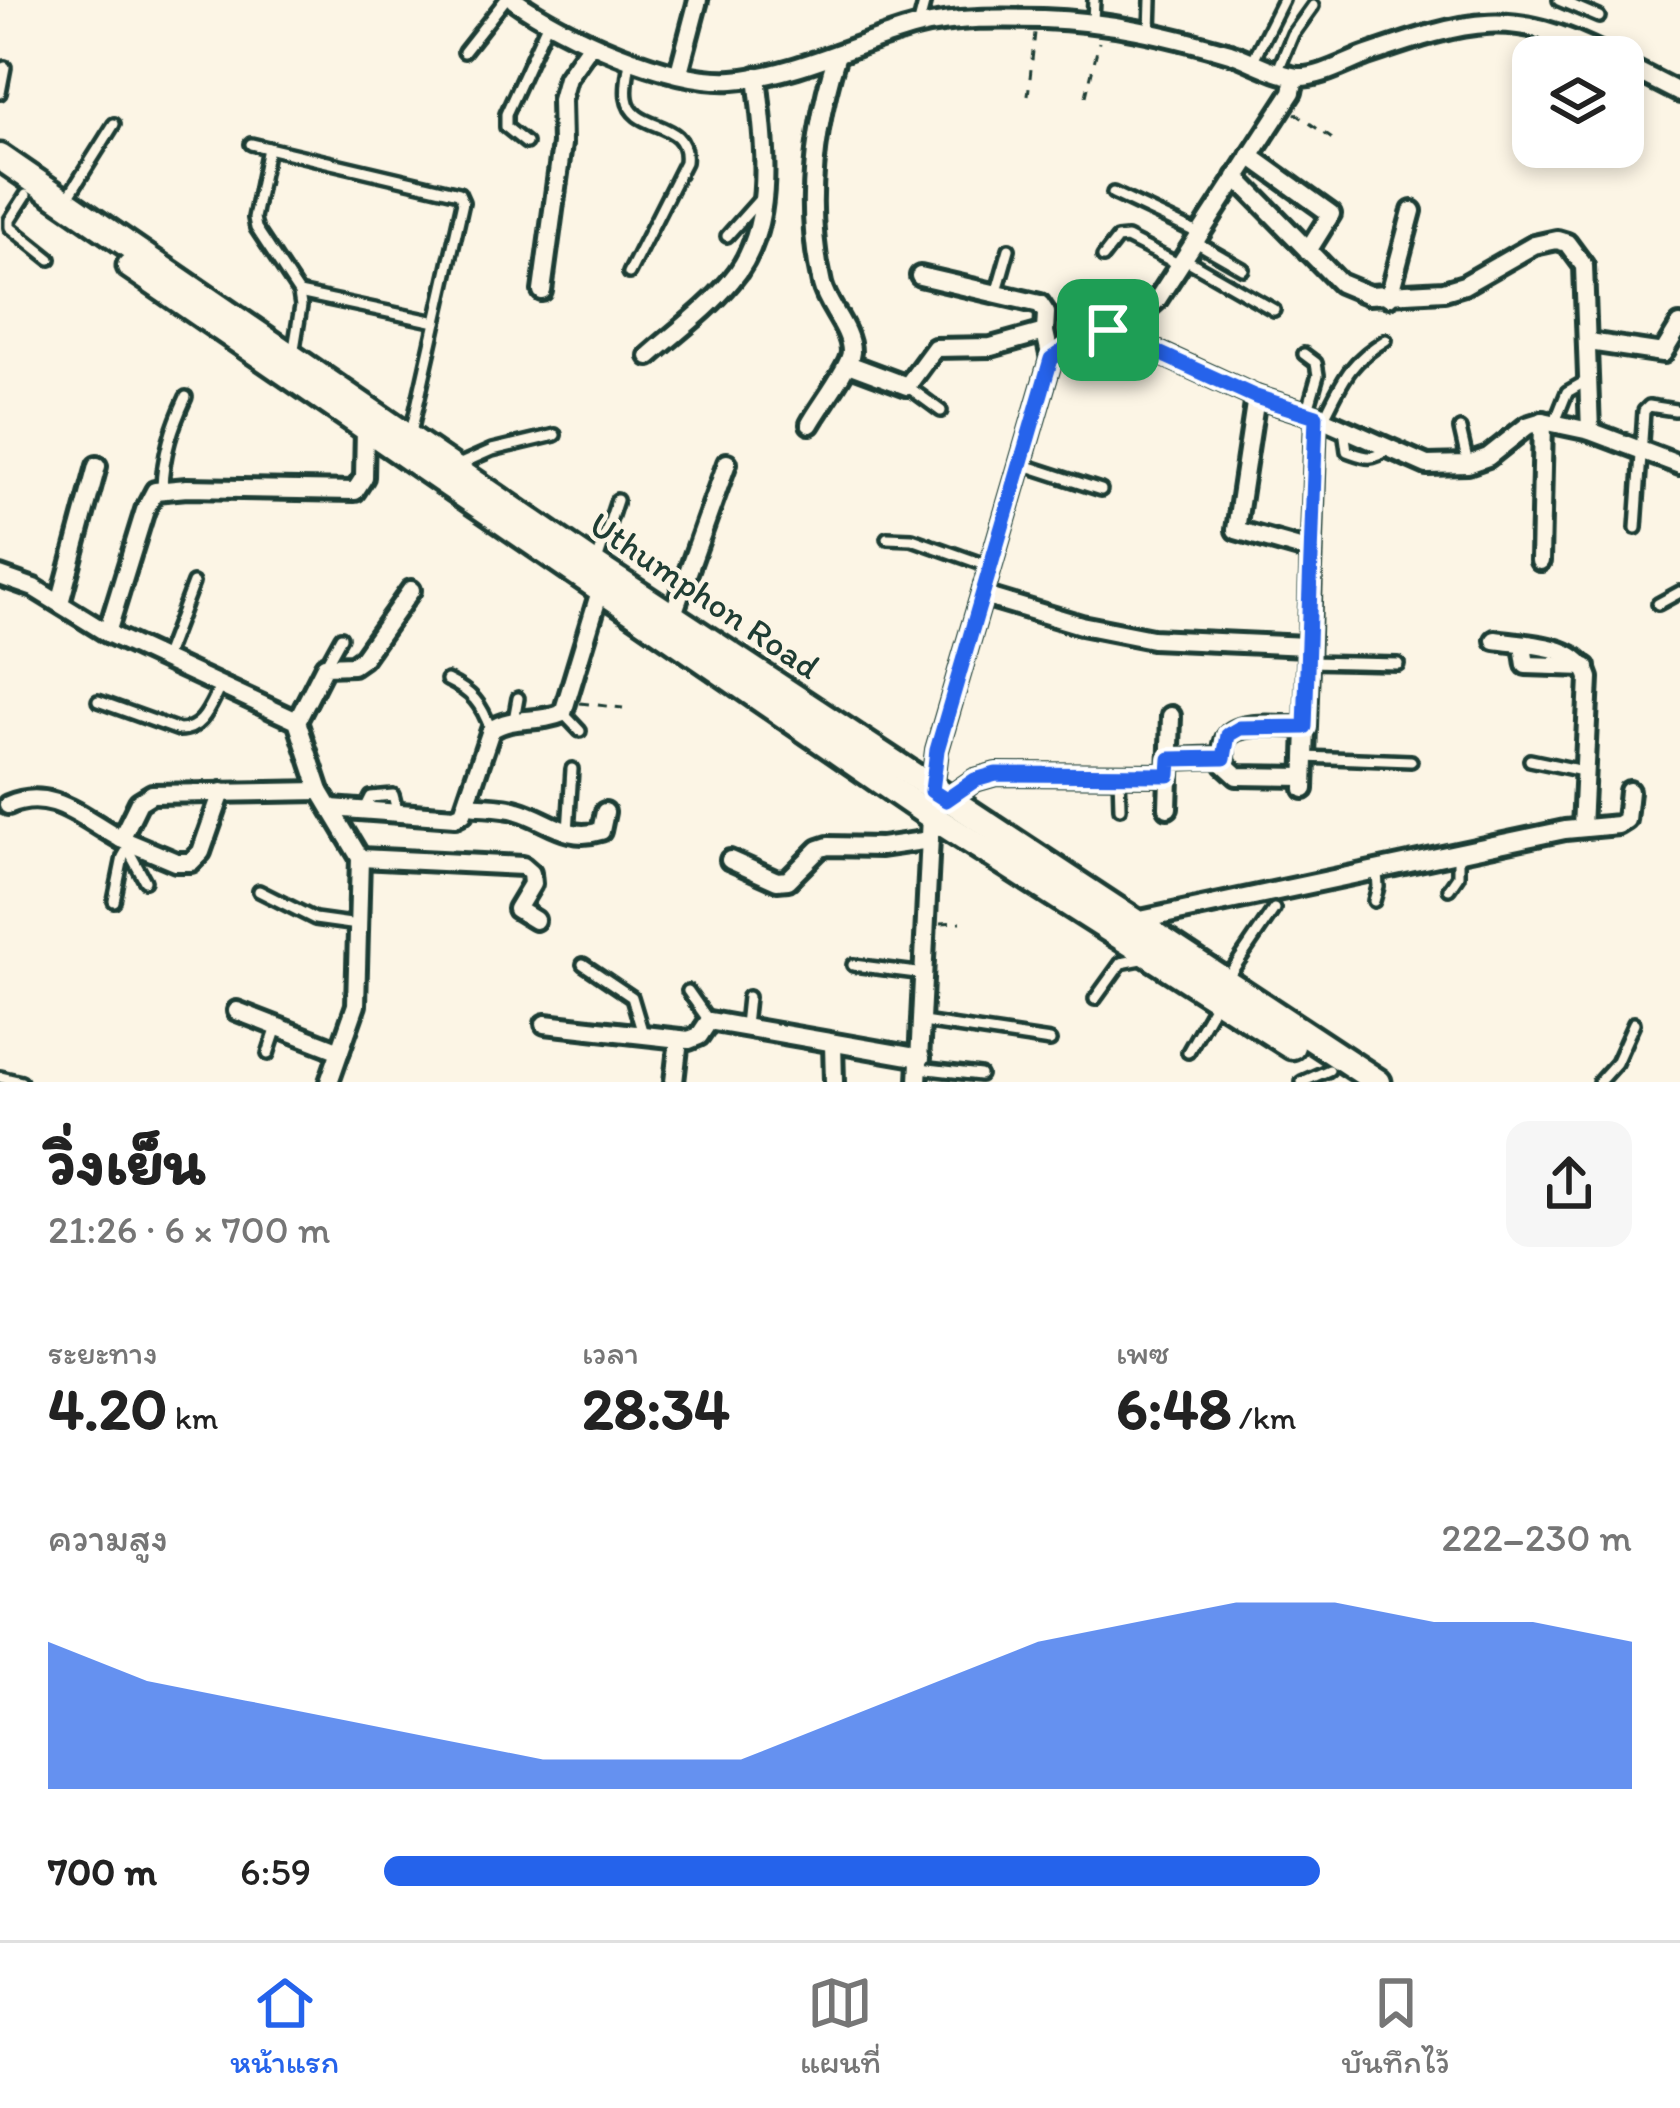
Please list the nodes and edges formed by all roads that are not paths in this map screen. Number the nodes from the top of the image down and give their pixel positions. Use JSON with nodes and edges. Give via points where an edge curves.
{"nodes":[{"id":1,"x":505,"y":0,"type":"edge"},
{"id":2,"x":514,"y":0,"type":"edge"},
{"id":3,"x":698,"y":0,"type":"edge"},
{"id":4,"x":926,"y":0,"type":"edge"},
{"id":5,"x":982,"y":0,"type":"edge"},
{"id":6,"x":1094,"y":0,"type":"edge"},
{"id":7,"x":1151,"y":0,"type":"edge"},
{"id":8,"x":1283,"y":0,"type":"edge"},
{"id":9,"x":1502,"y":0,"type":"edge"},
{"id":10,"x":1559,"y":0,"type":"edge"},
{"id":11,"x":1312,"y":6,"type":"dead end"},
{"id":12,"x":1599,"y":17,"type":"dead end"},
{"id":13,"x":990,"y":18,"type":"junction"},
{"id":14,"x":1492,"y":20,"type":"junction"},
{"id":15,"x":1098,"y":22,"type":"junction"},
{"id":16,"x":547,"y":24,"type":"junction"},
{"id":17,"x":918,"y":27,"type":"junction"},
{"id":18,"x":1150,"y":31,"type":"junction"},
{"id":19,"x":1561,"y":36,"type":"edge"},
{"id":20,"x":591,"y":44,"type":"junction"},
{"id":21,"x":464,"y":52,"type":"dead end"},
{"id":22,"x":837,"y":54,"type":"junction"},
{"id":23,"x":630,"y":57,"type":"junction"},
{"id":24,"x":1253,"y":60,"type":"junction"},
{"id":25,"x":4,"y":67,"type":"dead end"},
{"id":26,"x":679,"y":72,"type":"junction"},
{"id":27,"x":1286,"y":74,"type":"junction"},
{"id":28,"x":1644,"y":75,"type":"edge"},
{"id":29,"x":757,"y":76,"type":"junction"},
{"id":30,"x":0,"y":93,"type":"edge"},
{"id":31,"x":1680,"y":93,"type":"edge"},
{"id":32,"x":114,"y":124,"type":"dead end"},
{"id":33,"x":526,"y":143,"type":"dead end"},
{"id":34,"x":251,"y":144,"type":"dead end"},
{"id":35,"x":268,"y":148,"type":"junction"},
{"id":36,"x":1250,"y":156,"type":"junction"},
{"id":37,"x":0,"y":157,"type":"edge"},
{"id":38,"x":0,"y":176,"type":"edge"},
{"id":39,"x":1236,"y":177,"type":"junction"},
{"id":40,"x":1113,"y":193,"type":"dead end"},
{"id":41,"x":26,"y":195,"type":"junction"},
{"id":42,"x":764,"y":195,"type":"junction"},
{"id":43,"x":65,"y":202,"type":"junction"},
{"id":44,"x":1412,"y":211,"type":"dead end"},
{"id":45,"x":727,"y":236,"type":"dead end"},
{"id":46,"x":1197,"y":238,"type":"junction"},
{"id":47,"x":1009,"y":249,"type":"dead end"},
{"id":48,"x":1308,"y":251,"type":"junction"},
{"id":49,"x":1103,"y":256,"type":"dead end"},
{"id":50,"x":50,"y":259,"type":"dead end"},
{"id":51,"x":1182,"y":262,"type":"junction"},
{"id":52,"x":1243,"y":269,"type":"dead end"},
{"id":53,"x":629,"y":273,"type":"dead end"},
{"id":54,"x":920,"y":276,"type":"dead end"},
{"id":55,"x":542,"y":291,"type":"dead end"},
{"id":56,"x":997,"y":291,"type":"junction"},
{"id":57,"x":299,"y":293,"type":"junction"},
{"id":58,"x":1389,"y":297,"type":"junction"},
{"id":59,"x":1274,"y":310,"type":"dead end"},
{"id":60,"x":436,"y":322,"type":"junction"},
{"id":61,"x":1680,"y":326,"type":"edge"},
{"id":62,"x":1108,"y":330,"type":"junction"},
{"id":63,"x":1045,"y":332,"type":"junction"},
{"id":64,"x":1386,"y":340,"type":"dead end"},
{"id":65,"x":1589,"y":342,"type":"junction"},
{"id":66,"x":1304,"y":354,"type":"dead end"},
{"id":67,"x":649,"y":356,"type":"dead end"},
{"id":68,"x":292,"y":358,"type":"junction"},
{"id":69,"x":1051,"y":359,"type":"junction"},
{"id":70,"x":848,"y":364,"type":"junction"},
{"id":71,"x":1590,"y":380,"type":"junction"},
{"id":72,"x":907,"y":386,"type":"junction"},
{"id":73,"x":186,"y":397,"type":"dead end"},
{"id":74,"x":1256,"y":397,"type":"junction"},
{"id":75,"x":1676,"y":410,"type":"dead end"},
{"id":76,"x":941,"y":412,"type":"dead end"},
{"id":77,"x":1315,"y":416,"type":"junction"},
{"id":78,"x":1549,"y":422,"type":"junction"},
{"id":79,"x":810,"y":424,"type":"dead end"},
{"id":80,"x":365,"y":429,"type":"junction"},
{"id":81,"x":1460,"y":429,"type":"dead end"},
{"id":82,"x":1590,"y":431,"type":"junction"},
{"id":83,"x":555,"y":435,"type":"dead end"},
{"id":84,"x":410,"y":438,"type":"junction"},
{"id":85,"x":1639,"y":449,"type":"junction"},
{"id":86,"x":727,"y":463,"type":"dead end"},
{"id":87,"x":1021,"y":464,"type":"junction"},
{"id":88,"x":1468,"y":464,"type":"junction"},
{"id":89,"x":1680,"y":465,"type":"edge"},
{"id":90,"x":97,"y":466,"type":"dead end"},
{"id":91,"x":453,"y":468,"type":"junction"},
{"id":92,"x":161,"y":488,"type":"junction"},
{"id":93,"x":1101,"y":490,"type":"dead end"},
{"id":94,"x":617,"y":500,"type":"dead end"},
{"id":95,"x":1636,"y":528,"type":"dead end"},
{"id":96,"x":887,"y":538,"type":"dead end"},
{"id":97,"x":1310,"y":551,"type":"junction"},
{"id":98,"x":1540,"y":561,"type":"dead end"},
{"id":99,"x":991,"y":568,"type":"junction"},
{"id":100,"x":0,"y":576,"type":"edge"},
{"id":101,"x":597,"y":578,"type":"junction"},
{"id":102,"x":193,"y":583,"type":"dead end"},
{"id":103,"x":411,"y":590,"type":"dead end"},
{"id":104,"x":1680,"y":592,"type":"edge"},
{"id":105,"x":983,"y":596,"type":"junction"},
{"id":106,"x":60,"y":603,"type":"junction"},
{"id":107,"x":1658,"y":604,"type":"dead end"},
{"id":108,"x":672,"y":617,"type":"junction"},
{"id":109,"x":107,"y":632,"type":"junction"},
{"id":110,"x":341,"y":637,"type":"dead end"},
{"id":111,"x":1495,"y":640,"type":"dead end"},
{"id":112,"x":1306,"y":654,"type":"junction"},
{"id":113,"x":164,"y":659,"type":"junction"},
{"id":114,"x":1398,"y":664,"type":"dead end"},
{"id":115,"x":325,"y":666,"type":"junction"},
{"id":116,"x":447,"y":680,"type":"dead end"},
{"id":117,"x":220,"y":687,"type":"junction"},
{"id":118,"x":518,"y":698,"type":"dead end"},
{"id":119,"x":98,"y":700,"type":"dead end"},
{"id":120,"x":564,"y":707,"type":"junction"},
{"id":121,"x":1172,"y":716,"type":"dead end"},
{"id":122,"x":514,"y":720,"type":"junction"},
{"id":123,"x":297,"y":721,"type":"junction"},
{"id":124,"x":1305,"y":727,"type":"junction"},
{"id":125,"x":491,"y":730,"type":"junction"},
{"id":126,"x":580,"y":731,"type":"dead end"},
{"id":127,"x":1224,"y":758,"type":"junction"},
{"id":128,"x":1304,"y":758,"type":"junction"},
{"id":129,"x":1530,"y":760,"type":"dead end"},
{"id":130,"x":1411,"y":761,"type":"dead end"},
{"id":131,"x":1169,"y":767,"type":"junction"},
{"id":132,"x":572,"y":769,"type":"dead end"},
{"id":133,"x":1583,"y":771,"type":"junction"},
{"id":134,"x":1119,"y":773,"type":"junction"},
{"id":135,"x":1630,"y":790,"type":"dead end"},
{"id":136,"x":320,"y":791,"type":"junction"},
{"id":137,"x":222,"y":793,"type":"junction"},
{"id":138,"x":8,"y":805,"type":"dead end"},
{"id":139,"x":469,"y":806,"type":"junction"},
{"id":140,"x":331,"y":808,"type":"junction"},
{"id":141,"x":1120,"y":808,"type":"dead end"},
{"id":142,"x":1168,"y":808,"type":"dead end"},
{"id":143,"x":605,"y":812,"type":"dead end"},
{"id":144,"x":935,"y":812,"type":"junction"},
{"id":145,"x":1582,"y":828,"type":"junction"},
{"id":146,"x":568,"y":832,"type":"junction"},
{"id":147,"x":126,"y":844,"type":"junction"},
{"id":148,"x":1458,"y":852,"type":"junction"},
{"id":149,"x":360,"y":858,"type":"junction"},
{"id":150,"x":730,"y":860,"type":"dead end"},
{"id":151,"x":1376,"y":870,"type":"junction"},
{"id":152,"x":145,"y":881,"type":"dead end"},
{"id":153,"x":1449,"y":889,"type":"dead end"},
{"id":154,"x":259,"y":891,"type":"dead end"},
{"id":155,"x":114,"y":901,"type":"dead end"},
{"id":156,"x":1374,"y":902,"type":"dead end"},
{"id":157,"x":1274,"y":909,"type":"dead end"},
{"id":158,"x":536,"y":920,"type":"dead end"},
{"id":159,"x":1130,"y":922,"type":"junction"},
{"id":160,"x":358,"y":925,"type":"junction"},
{"id":161,"x":1149,"y":956,"type":"junction"},
{"id":162,"x":584,"y":964,"type":"dead end"},
{"id":163,"x":853,"y":965,"type":"dead end"},
{"id":164,"x":926,"y":974,"type":"junction"},
{"id":165,"x":1221,"y":991,"type":"junction"},
{"id":166,"x":688,"y":992,"type":"dead end"},
{"id":167,"x":748,"y":997,"type":"dead end"},
{"id":168,"x":1095,"y":999,"type":"dead end"},
{"id":169,"x":237,"y":1011,"type":"dead end"},
{"id":170,"x":709,"y":1021,"type":"junction"},
{"id":171,"x":923,"y":1022,"type":"junction"},
{"id":172,"x":1634,"y":1023,"type":"dead end"},
{"id":173,"x":545,"y":1024,"type":"dead end"},
{"id":174,"x":745,"y":1026,"type":"junction"},
{"id":175,"x":277,"y":1027,"type":"junction"},
{"id":176,"x":643,"y":1034,"type":"junction"},
{"id":177,"x":679,"y":1039,"type":"junction"},
{"id":178,"x":1050,"y":1041,"type":"dead end"},
{"id":179,"x":833,"y":1044,"type":"junction"},
{"id":180,"x":340,"y":1052,"type":"junction"},
{"id":181,"x":1188,"y":1052,"type":"dead end"},
{"id":182,"x":268,"y":1054,"type":"dead end"},
{"id":183,"x":919,"y":1069,"type":"edge"},
{"id":184,"x":980,"y":1075,"type":"dead end"},
{"id":185,"x":1339,"y":1076,"type":"edge"},
{"id":186,"x":0,"y":1077,"type":"edge"},
{"id":187,"x":21,"y":1082,"type":"edge"},
{"id":188,"x":329,"y":1082,"type":"edge"},
{"id":189,"x":674,"y":1082,"type":"edge"},
{"id":190,"x":834,"y":1082,"type":"edge"},
{"id":191,"x":1301,"y":1082,"type":"edge"},
{"id":192,"x":1378,"y":1082,"type":"edge"},
{"id":193,"x":1599,"y":1082,"type":"edge"}],
"edges":[{"from":1,"to":21,"type":"lane"},
{"from":2,"to":16,"type":"street"},
{"from":3,"to":26,"type":"street"},
{"from":4,"to":17,"type":"lane"},
{"from":5,"to":13,"type":"lane"},
{"from":6,"to":15,"type":"lane"},
{"from":7,"to":18,"type":"lane"},
{"from":8,"to":24,"type":"lane"},
{"from":9,"to":14,"type":"street"},
{"from":10,"to":12,"type":"lane"},
{"from":11,"to":27,"type":"lane","via":[[1293,34]]},
{"from":13,"to":15,"type":"street"},
{"from":13,"to":17,"type":"street"},
{"from":14,"to":19,"type":"street"},
{"from":14,"to":27,"type":"street","via":[[1317,74]]},
{"from":15,"to":18,"type":"street"},
{"from":16,"to":20,"type":"street"},
{"from":16,"to":33,"type":"lane","via":[[506,115],[506,127]]},
{"from":17,"to":22,"type":"street"},
{"from":18,"to":24,"type":"street"},
{"from":20,"to":23,"type":"street"},
{"from":20,"to":55,"type":"street","via":[[561,100]]},
{"from":22,"to":29,"type":"street"},
{"from":22,"to":70,"type":"street","via":[[817,133],[812,224],[823,292],[849,340]]},
{"from":23,"to":26,"type":"street"},
{"from":23,"to":53,"type":"lane","via":[[633,112],[686,148]]},
{"from":24,"to":27,"type":"street"},
{"from":25,"to":30,"type":"lane"},
{"from":26,"to":29,"type":"street","via":[[713,80]]},
{"from":27,"to":36,"type":"street","via":[[1292,92]]},
{"from":28,"to":31,"type":"street"},
{"from":29,"to":42,"type":"street"},
{"from":32,"to":43,"type":"lane"},
{"from":34,"to":35,"type":"lane"},
{"from":35,"to":57,"type":"lane","via":[[256,229]]},
{"from":35,"to":60,"type":"lane","via":[[459,194]]},
{"from":36,"to":39,"type":"street"},
{"from":36,"to":48,"type":"street","via":[[1340,219]]},
{"from":37,"to":43,"type":"street","name":"Uthumphon Road"},
{"from":38,"to":41,"type":"street","name":"Uthumphon Road"},
{"from":39,"to":46,"type":"street"},
{"from":39,"to":48,"type":"street"},
{"from":40,"to":46,"type":"lane"},
{"from":41,"to":50,"type":"lane","via":[[10,227]]},
{"from":41,"to":80,"type":"street","name":"Uthumphon Road"},
{"from":42,"to":45,"type":"lane"},
{"from":42,"to":67,"type":"street","via":[[757,238],[735,278]]},
{"from":43,"to":68,"type":"street","name":"Uthumphon Road"},
{"from":44,"to":58,"type":"street"},
{"from":46,"to":51,"type":"street"},
{"from":46,"to":52,"type":"lane"},
{"from":47,"to":56,"type":"lane"},
{"from":48,"to":58,"type":"street","via":[[1354,291]]},
{"from":49,"to":51,"type":"lane","via":[[1127,238]]},
{"from":51,"to":59,"type":"lane"},
{"from":51,"to":62,"type":"street","via":[[1142,315]]},
{"from":54,"to":56,"type":"street"},
{"from":56,"to":63,"type":"street","via":[[1040,304]]},
{"from":57,"to":60,"type":"lane"},
{"from":57,"to":68,"type":"lane"},
{"from":58,"to":65,"type":"street","via":[[1463,285],[1557,240],[1584,266]]},
{"from":60,"to":84,"type":"lane"},
{"from":61,"to":65,"type":"street","via":[[1663,353]]},
{"from":62,"to":69,"type":"street"},
{"from":62,"to":74,"type":"street"},
{"from":63,"to":69,"type":"street"},
{"from":63,"to":72,"type":"street","via":[[991,347],[935,348]]},
{"from":64,"to":77,"type":"lane","via":[[1360,355]]},
{"from":65,"to":71,"type":"street"},
{"from":66,"to":77,"type":"lane","via":[[1316,363]]},
{"from":68,"to":84,"type":"street","name":"Uthumphon Road"},
{"from":69,"to":87,"type":"street"},
{"from":70,"to":72,"type":"street"},
{"from":70,"to":79,"type":"street"},
{"from":71,"to":78,"type":"lane","via":[[1567,392]]},
{"from":71,"to":82,"type":"street"},
{"from":72,"to":76,"type":"lane"},
{"from":73,"to":92,"type":"lane"},
{"from":74,"to":77,"type":"street"},
{"from":74,"to":97,"type":"street","via":[[1236,530]]},
{"from":75,"to":85,"type":"lane","via":[[1646,407]]},
{"from":77,"to":88,"type":"street","via":[[1427,465]]},
{"from":77,"to":97,"type":"street"},
{"from":78,"to":82,"type":"street"},
{"from":78,"to":88,"type":"street","via":[[1526,426]]},
{"from":78,"to":98,"type":"street"},
{"from":80,"to":92,"type":"street","via":[[356,491]]},
{"from":80,"to":101,"type":"street","name":"Uthumphon Road"},
{"from":81,"to":88,"type":"lane"},
{"from":82,"to":85,"type":"street"},
{"from":83,"to":91,"type":"lane","via":[[491,449]]},
{"from":84,"to":91,"type":"street","name":"Uthumphon Road"},
{"from":85,"to":89,"type":"street"},
{"from":85,"to":95,"type":"lane"},
{"from":86,"to":108,"type":"street"},
{"from":87,"to":93,"type":"lane"},
{"from":87,"to":99,"type":"street"},
{"from":90,"to":106,"type":"street"},
{"from":91,"to":101,"type":"street","name":"Uthumphon Road"},
{"from":92,"to":109,"type":"street","via":[[145,510]]},
{"from":94,"to":101,"type":"lane"},
{"from":96,"to":99,"type":"lane","via":[[913,539]]},
{"from":97,"to":112,"type":"street"},
{"from":99,"to":105,"type":"street"},
{"from":100,"to":106,"type":"street"},
{"from":101,"to":108,"type":"street","name":"Uthumphon Road"},
{"from":101,"to":120,"type":"street"},
{"from":101,"to":144,"type":"street","name":"Uthumphon Road"},
{"from":102,"to":113,"type":"lane"},
{"from":103,"to":115,"type":"street","via":[[363,658]]},
{"from":104,"to":107,"type":"lane"},
{"from":105,"to":112,"type":"street","via":[[1152,639]]},
{"from":105,"to":144,"type":"street","via":[[937,750]]},
{"from":106,"to":109,"type":"street"},
{"from":108,"to":144,"type":"street","name":"Uthumphon Road"},
{"from":109,"to":113,"type":"street"},
{"from":110,"to":115,"type":"lane"},
{"from":111,"to":133,"type":"street","via":[[1564,652],[1586,667]]},
{"from":112,"to":114,"type":"lane"},
{"from":112,"to":124,"type":"street"},
{"from":113,"to":117,"type":"street"},
{"from":115,"to":123,"type":"street"},
{"from":116,"to":125,"type":"lane","via":[[471,692]]},
{"from":117,"to":119,"type":"lane","via":[[191,730]]},
{"from":117,"to":123,"type":"street"},
{"from":118,"to":122,"type":"lane"},
{"from":120,"to":122,"type":"street","via":[[541,721]]},
{"from":120,"to":126,"type":"lane"},
{"from":121,"to":131,"type":"street"},
{"from":122,"to":125,"type":"street"},
{"from":123,"to":136,"type":"street"},
{"from":124,"to":127,"type":"street","via":[[1240,728],[1228,735]]},
{"from":124,"to":128,"type":"street"},
{"from":125,"to":139,"type":"street"},
{"from":127,"to":128,"type":"street","via":[[1237,776],[1304,783]]},
{"from":127,"to":131,"type":"street"},
{"from":128,"to":130,"type":"lane"},
{"from":129,"to":133,"type":"lane"},
{"from":131,"to":134,"type":"street"},
{"from":131,"to":142,"type":"street"},
{"from":132,"to":146,"type":"lane"},
{"from":133,"to":145,"type":"street"},
{"from":134,"to":141,"type":"lane"},
{"from":134,"to":144,"type":"street","via":[[996,774],[975,780]]},
{"from":135,"to":145,"type":"street","via":[[1626,820]]},
{"from":136,"to":137,"type":"street"},
{"from":136,"to":140,"type":"street"},
{"from":137,"to":147,"type":"street","via":[[145,796]]},
{"from":137,"to":147,"type":"street","via":[[191,862]]},
{"from":138,"to":147,"type":"street","via":[[46,798]]},
{"from":139,"to":140,"type":"street","via":[[455,817]]},
{"from":139,"to":146,"type":"street","via":[[514,809]]},
{"from":140,"to":149,"type":"street"},
{"from":143,"to":146,"type":"street","via":[[602,832]]},
{"from":144,"to":150,"type":"street","via":[[881,847],[819,849],[788,880]]},
{"from":144,"to":159,"type":"street","name":"Uthumphon Road"},
{"from":144,"to":161,"type":"street","name":"Uthumphon Road"},
{"from":144,"to":164,"type":"street"},
{"from":145,"to":148,"type":"street"},
{"from":147,"to":152,"type":"lane"},
{"from":147,"to":155,"type":"lane"},
{"from":148,"to":151,"type":"street"},
{"from":148,"to":153,"type":"lane"},
{"from":149,"to":158,"type":"street","via":[[524,866],[532,884],[518,909]]},
{"from":149,"to":160,"type":"street"},
{"from":151,"to":156,"type":"lane"},
{"from":151,"to":159,"type":"street"},
{"from":154,"to":160,"type":"lane","via":[[315,919]]},
{"from":157,"to":165,"type":"lane"},
{"from":159,"to":165,"type":"street","name":"Uthumphon Road"},
{"from":160,"to":180,"type":"street","via":[[356,1005]]},
{"from":161,"to":165,"type":"street","name":"Uthumphon Road"},
{"from":161,"to":168,"type":"lane","via":[[1121,963]]},
{"from":162,"to":176,"type":"lane","via":[[632,997]]},
{"from":163,"to":164,"type":"lane"},
{"from":164,"to":171,"type":"street"},
{"from":165,"to":181,"type":"lane"},
{"from":165,"to":185,"type":"street","name":"Uthumphon Road"},
{"from":165,"to":192,"type":"street","name":"Uthumphon Road"},
{"from":166,"to":170,"type":"lane"},
{"from":167,"to":174,"type":"lane"},
{"from":169,"to":175,"type":"street"},
{"from":170,"to":174,"type":"street"},
{"from":170,"to":177,"type":"street","via":[[699,1036]]},
{"from":171,"to":178,"type":"lane"},
{"from":171,"to":183,"type":"street"},
{"from":172,"to":193,"type":"lane"},
{"from":173,"to":176,"type":"street"},
{"from":174,"to":179,"type":"street"},
{"from":175,"to":180,"type":"street"},
{"from":175,"to":182,"type":"lane"},
{"from":176,"to":177,"type":"street"},
{"from":177,"to":189,"type":"street"},
{"from":179,"to":183,"type":"street"},
{"from":179,"to":190,"type":"street"},
{"from":180,"to":188,"type":"street"},
{"from":183,"to":184,"type":"lane"},
{"from":185,"to":191,"type":"lane"},
{"from":186,"to":187,"type":"lane"}]}
